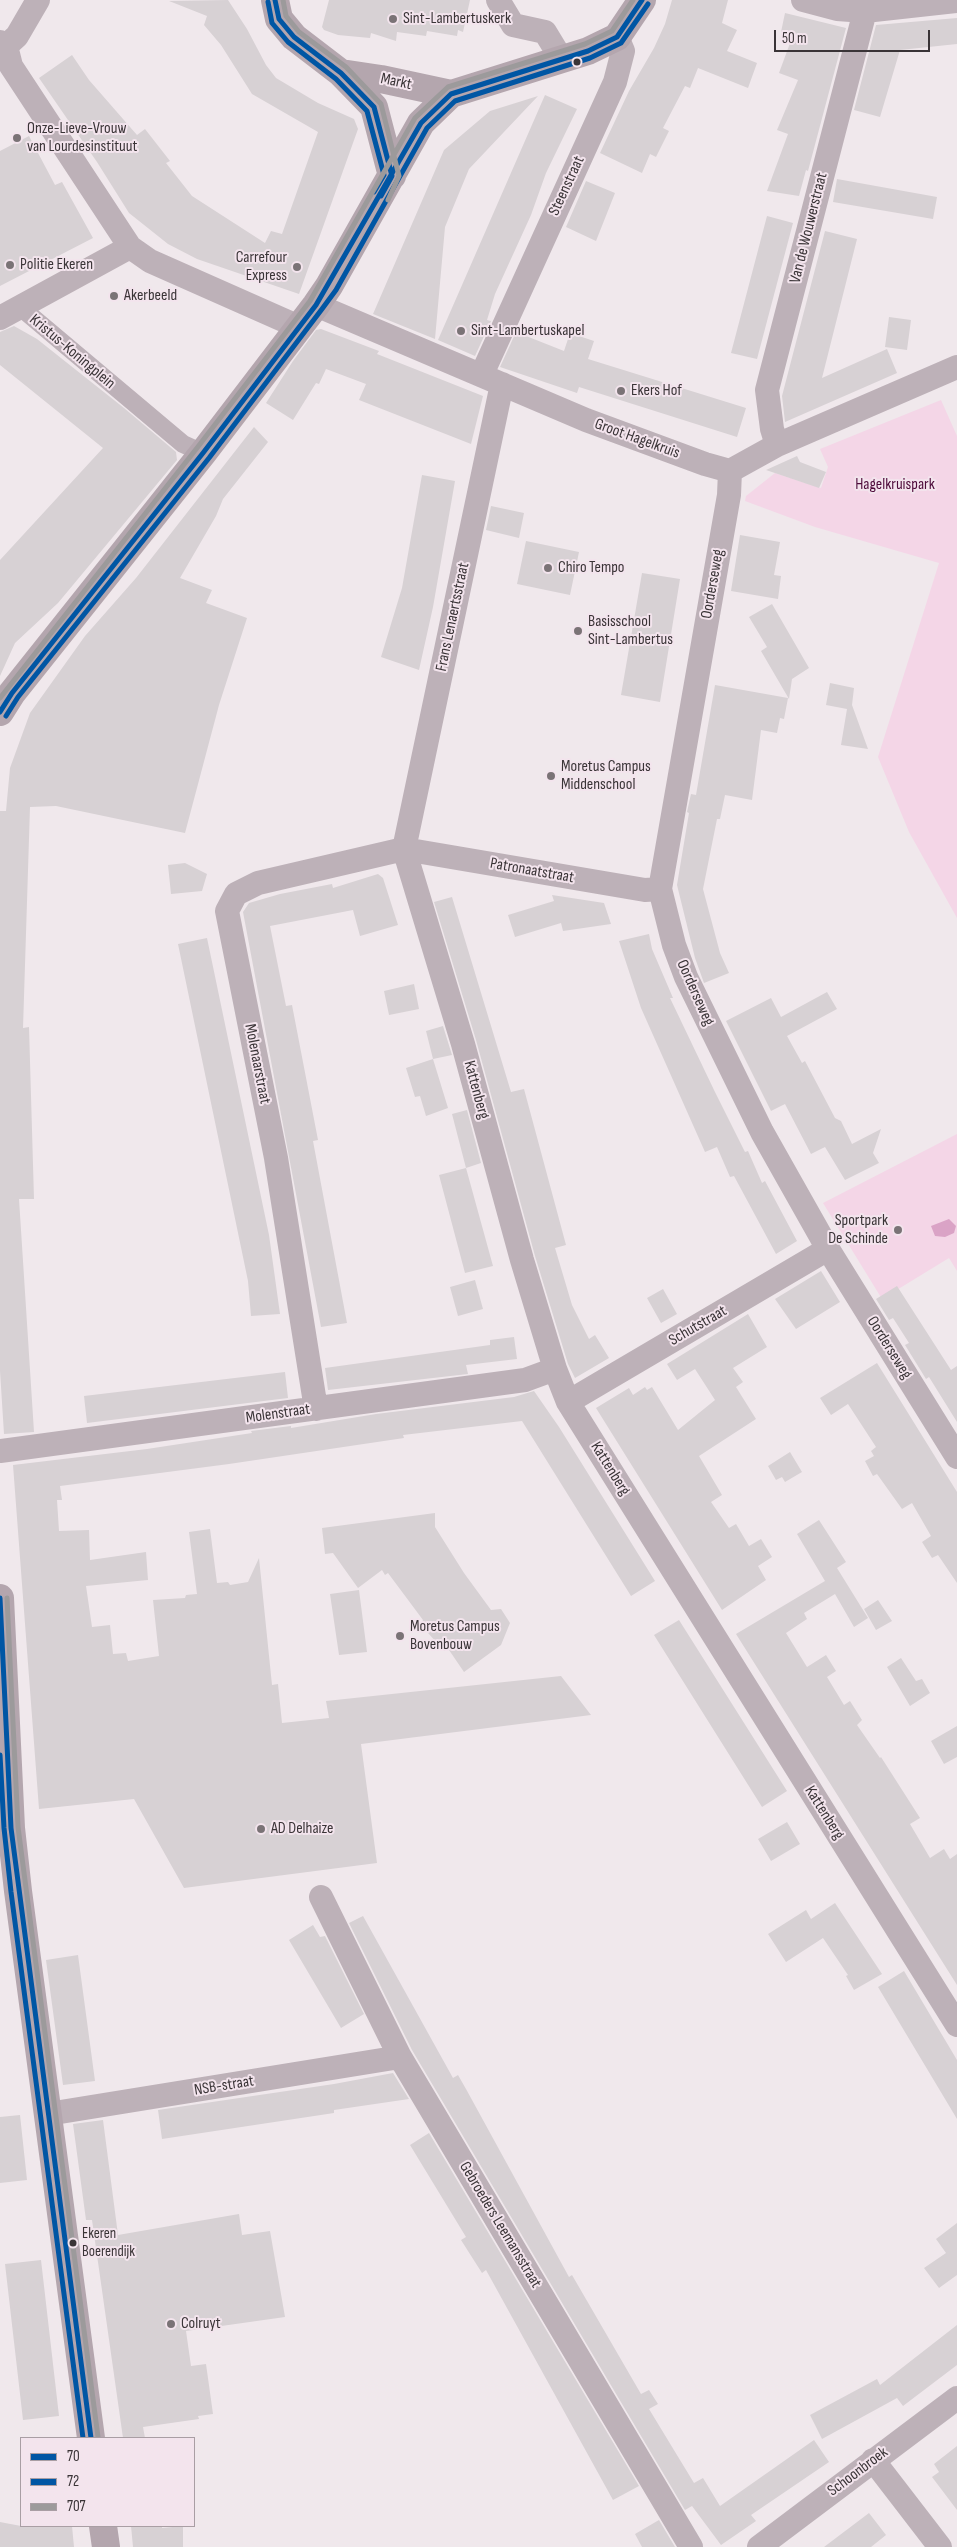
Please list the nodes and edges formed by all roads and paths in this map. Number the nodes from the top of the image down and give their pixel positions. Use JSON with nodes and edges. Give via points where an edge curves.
{"nodes":[{"id":1,"x":38,"y":0,"type":"edge"},
{"id":2,"x":275,"y":0,"type":"edge"},
{"id":3,"x":498,"y":0,"type":"edge"},
{"id":4,"x":642,"y":0,"type":"edge"},
{"id":5,"x":803,"y":0,"type":"edge"},
{"id":6,"x":957,"y":1,"type":"edge"},
{"id":7,"x":864,"y":11,"type":"junction"},
{"id":8,"x":617,"y":37,"type":"junction"},
{"id":9,"x":6,"y":51,"type":"edge"},
{"id":10,"x":562,"y":60,"type":"junction"},
{"id":11,"x":341,"y":72,"type":"junction"},
{"id":12,"x":451,"y":94,"type":"junction"},
{"id":13,"x":392,"y":176,"type":"junction"},
{"id":14,"x":130,"y":247,"type":"junction"},
{"id":15,"x":316,"y":305,"type":"junction"},
{"id":16,"x":10,"y":312,"type":"edge"},
{"id":17,"x":299,"y":327,"type":"junction"},
{"id":18,"x":957,"y":367,"type":"edge"},
{"id":19,"x":492,"y":379,"type":"junction"},
{"id":20,"x":777,"y":445,"type":"junction"},
{"id":21,"x":202,"y":453,"type":"junction"},
{"id":22,"x":730,"y":471,"type":"junction"},
{"id":23,"x":0,"y":712,"type":"edge"},
{"id":24,"x":404,"y":850,"type":"junction"},
{"id":25,"x":660,"y":890,"type":"junction"},
{"id":26,"x":828,"y":1249,"type":"junction"},
{"id":27,"x":555,"y":1369,"type":"junction"},
{"id":28,"x":568,"y":1402,"type":"junction"},
{"id":29,"x":316,"y":1409,"type":"junction"},
{"id":30,"x":0,"y":1451,"type":"edge"},
{"id":31,"x":957,"y":1457,"type":"edge"},
{"id":32,"x":0,"y":1598,"type":"edge"},
{"id":33,"x":5,"y":1803,"type":"edge"},
{"id":34,"x":321,"y":1897,"type":"dead end"},
{"id":35,"x":957,"y":2025,"type":"edge"},
{"id":36,"x":400,"y":2057,"type":"junction"},
{"id":37,"x":48,"y":2114,"type":"junction"},
{"id":38,"x":957,"y":2398,"type":"edge"},
{"id":39,"x":90,"y":2437,"type":"edge"},
{"id":40,"x":873,"y":2460,"type":"junction"},
{"id":41,"x":103,"y":2527,"type":"edge"},
{"id":42,"x":106,"y":2547,"type":"edge"},
{"id":43,"x":691,"y":2547,"type":"edge"},
{"id":44,"x":759,"y":2547,"type":"edge"},
{"id":45,"x":940,"y":2547,"type":"edge"}],
"edges":[{"from":1,"to":9,"type":"street"},
{"from":2,"to":11,"type":"main road","name":"Markt","via":[[279,19],[294,37]]},
{"from":3,"to":10,"type":"street","via":[[513,25],[545,32]]},
{"from":4,"to":8,"type":"main road"},
{"from":5,"to":7,"type":"street","via":[[837,9]]},
{"from":6,"to":7,"type":"street"},
{"from":7,"to":20,"type":"street","name":"Van de Wouwerstraat","via":[[767,390]]},
{"from":8,"to":10,"type":"main road","name":"Markt"},
{"from":8,"to":19,"type":"street","name":"Steenstraat","via":[[623,51],[615,82]]},
{"from":9,"to":14,"type":"street"},
{"from":10,"to":12,"type":"main road","name":"Markt"},
{"from":11,"to":12,"type":"main road","name":"Markt"},
{"from":11,"to":13,"type":"main road","name":"Markt","via":[[374,107]]},
{"from":12,"to":13,"type":"main road","name":"Markt","via":[[421,123]]},
{"from":13,"to":15,"type":"main road","name":"Markt"},
{"from":14,"to":16,"type":"street","name":"Kristus-Koningplein"},
{"from":14,"to":17,"type":"street","via":[[150,261]]},
{"from":15,"to":17,"type":"main road","name":"Markt"},
{"from":15,"to":19,"type":"street","name":"Groot Hagelkruis"},
{"from":16,"to":21,"type":"street","name":"Kristus-Koningplein","via":[[183,444]]},
{"from":17,"to":21,"type":"main road","name":"Markt"},
{"from":18,"to":20,"type":"street"},
{"from":19,"to":22,"type":"street","name":"Groot Hagelkruis","via":[[595,423]]},
{"from":19,"to":24,"type":"street","name":"Frans Lenaertsstraat"},
{"from":20,"to":22,"type":"street"},
{"from":21,"to":23,"type":"main road","name":"Markt"},
{"from":22,"to":25,"type":"street","name":"Oorderseweg","via":[[729,495]]},
{"from":24,"to":25,"type":"street","name":"Patronaatstraat"},
{"from":24,"to":27,"type":"street","name":"Kattenberg"},
{"from":24,"to":29,"type":"street","name":"Molenaarstraat","via":[[258,883],[236,894],[227,911],[276,1158]]},
{"from":25,"to":26,"type":"street","name":"Oorderseweg","via":[[686,977],[762,1132]]},
{"from":26,"to":28,"type":"street","name":"Schutstraat"},
{"from":26,"to":31,"type":"street","name":"Oorderseweg"},
{"from":27,"to":28,"type":"street","name":"Kattenberg"},
{"from":27,"to":29,"type":"street","name":"Molenstraat","via":[[525,1380]]},
{"from":28,"to":35,"type":"street","name":"Kattenberg"},
{"from":29,"to":30,"type":"street","name":"Molenstraat"},
{"from":32,"to":33,"type":"main road"},
{"from":33,"to":37,"type":"main road"},
{"from":34,"to":36,"type":"street","name":"Gebroeders Leemansstraat"},
{"from":36,"to":37,"type":"street","name":"NSB-straat"},
{"from":36,"to":43,"type":"street","name":"Gebroeders Leemansstraat"},
{"from":37,"to":39,"type":"main road"},
{"from":38,"to":40,"type":"street","name":"Schoonbroek"},
{"from":40,"to":44,"type":"street","name":"Schoonbroek"},
{"from":40,"to":45,"type":"street"},
{"from":41,"to":42,"type":"main road"}]}
